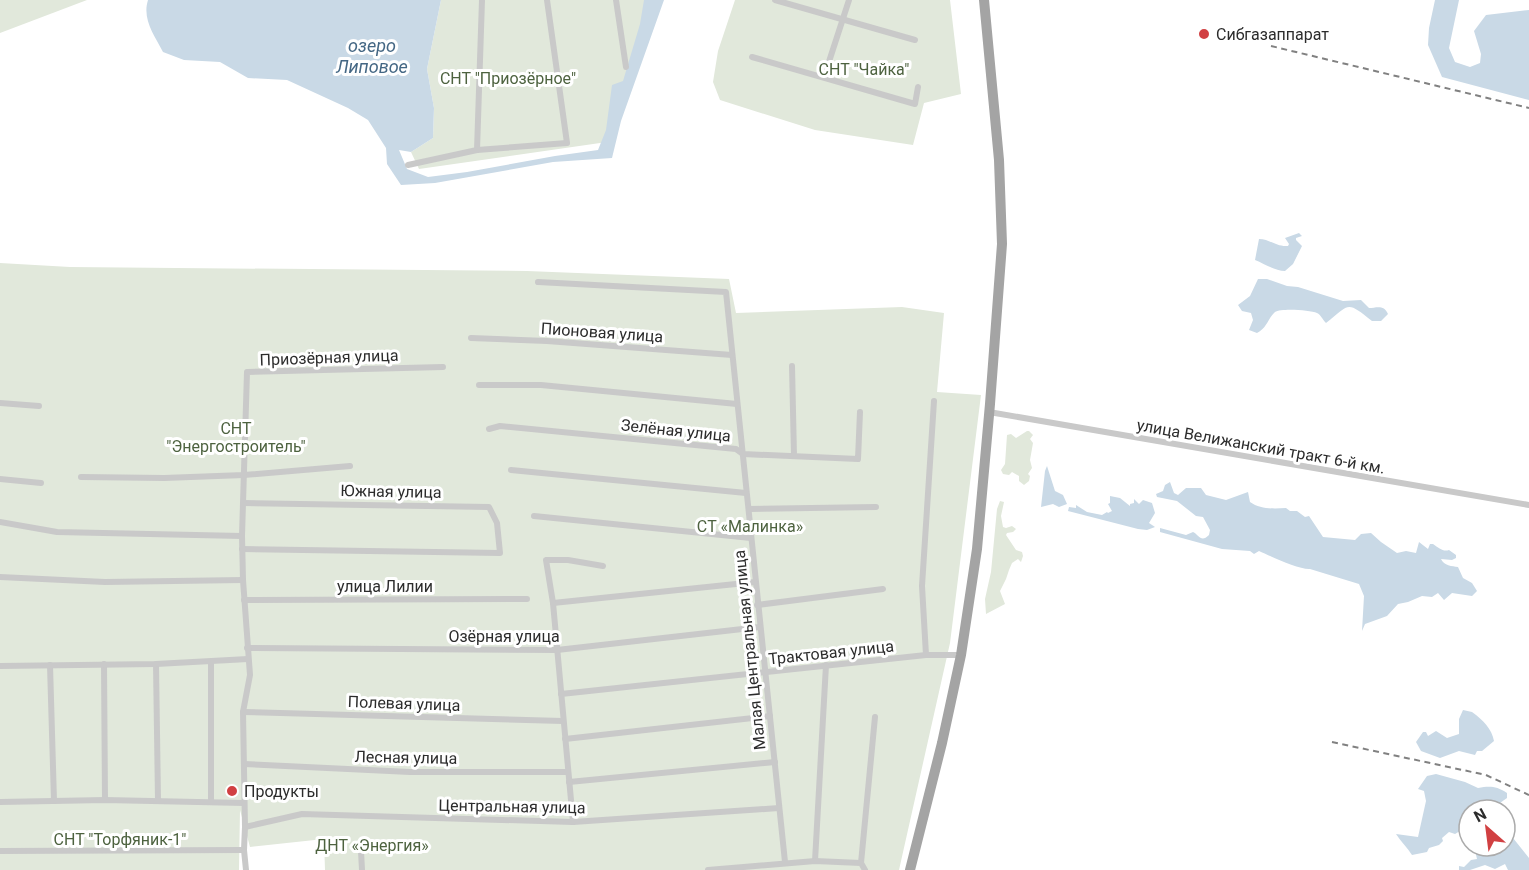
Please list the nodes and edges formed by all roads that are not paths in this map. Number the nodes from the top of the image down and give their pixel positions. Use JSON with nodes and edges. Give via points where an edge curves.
{"nodes":[{"id":1,"x":482,"y":0,"type":"edge"},
{"id":2,"x":547,"y":0,"type":"edge"},
{"id":3,"x":616,"y":0,"type":"edge"},
{"id":4,"x":776,"y":0,"type":"edge"},
{"id":5,"x":849,"y":0,"type":"edge"},
{"id":6,"x":984,"y":0,"type":"edge"},
{"id":7,"x":843,"y":18,"type":"junction"},
{"id":8,"x":915,"y":40,"type":"dead end"},
{"id":9,"x":752,"y":57,"type":"dead end"},
{"id":10,"x":626,"y":67,"type":"dead end"},
{"id":11,"x":824,"y":77,"type":"junction"},
{"id":12,"x":918,"y":87,"type":"dead end"},
{"id":13,"x":477,"y":150,"type":"junction"},
{"id":14,"x":408,"y":165,"type":"dead end"},
{"id":15,"x":538,"y":282,"type":"dead end"},
{"id":16,"x":471,"y":338,"type":"dead end"},
{"id":17,"x":732,"y":355,"type":"junction"},
{"id":18,"x":792,"y":366,"type":"dead end"},
{"id":19,"x":443,"y":367,"type":"dead end"},
{"id":20,"x":479,"y":385,"type":"dead end"},
{"id":21,"x":934,"y":401,"type":"dead end"},
{"id":22,"x":0,"y":403,"type":"edge"},
{"id":23,"x":736,"y":404,"type":"junction"},
{"id":24,"x":39,"y":406,"type":"dead end"},
{"id":25,"x":860,"y":412,"type":"dead end"},
{"id":26,"x":989,"y":412,"type":"junction"},
{"id":27,"x":489,"y":429,"type":"dead end"},
{"id":28,"x":743,"y":454,"type":"junction"},
{"id":29,"x":794,"y":456,"type":"junction"},
{"id":30,"x":350,"y":466,"type":"dead end"},
{"id":31,"x":511,"y":470,"type":"dead end"},
{"id":32,"x":244,"y":475,"type":"junction"},
{"id":33,"x":81,"y":477,"type":"dead end"},
{"id":34,"x":0,"y":479,"type":"edge"},
{"id":35,"x":41,"y":483,"type":"dead end"},
{"id":36,"x":746,"y":493,"type":"junction"},
{"id":37,"x":244,"y":502,"type":"junction"},
{"id":38,"x":1529,"y":505,"type":"edge"},
{"id":39,"x":876,"y":507,"type":"dead end"},
{"id":40,"x":749,"y":509,"type":"junction"},
{"id":41,"x":534,"y":516,"type":"dead end"},
{"id":42,"x":0,"y":522,"type":"edge"},
{"id":43,"x":242,"y":536,"type":"junction"},
{"id":44,"x":752,"y":538,"type":"junction"},
{"id":45,"x":242,"y":549,"type":"junction"},
{"id":46,"x":603,"y":566,"type":"dead end"},
{"id":47,"x":0,"y":577,"type":"edge"},
{"id":48,"x":243,"y":580,"type":"junction"},
{"id":49,"x":755,"y":582,"type":"junction"},
{"id":50,"x":883,"y":590,"type":"dead end"},
{"id":51,"x":527,"y":599,"type":"dead end"},
{"id":52,"x":244,"y":600,"type":"junction"},
{"id":53,"x":553,"y":603,"type":"junction"},
{"id":54,"x":758,"y":605,"type":"junction"},
{"id":55,"x":760,"y":627,"type":"junction"},
{"id":56,"x":247,"y":648,"type":"junction"},
{"id":57,"x":557,"y":650,"type":"junction"},
{"id":58,"x":926,"y":655,"type":"junction"},
{"id":59,"x":961,"y":655,"type":"junction"},
{"id":60,"x":248,"y":659,"type":"junction"},
{"id":61,"x":211,"y":662,"type":"junction"},
{"id":62,"x":104,"y":664,"type":"junction"},
{"id":63,"x":156,"y":664,"type":"junction"},
{"id":64,"x":50,"y":665,"type":"junction"},
{"id":65,"x":826,"y":665,"type":"junction"},
{"id":66,"x":0,"y":666,"type":"edge"},
{"id":67,"x":766,"y":673,"type":"junction"},
{"id":68,"x":561,"y":694,"type":"junction"},
{"id":69,"x":243,"y":712,"type":"junction"},
{"id":70,"x":770,"y":716,"type":"junction"},
{"id":71,"x":875,"y":717,"type":"dead end"},
{"id":72,"x":563,"y":721,"type":"junction"},
{"id":73,"x":565,"y":739,"type":"junction"},
{"id":74,"x":775,"y":762,"type":"junction"},
{"id":75,"x":244,"y":764,"type":"junction"},
{"id":76,"x":568,"y":772,"type":"junction"},
{"id":77,"x":569,"y":782,"type":"junction"},
{"id":78,"x":105,"y":800,"type":"junction"},
{"id":79,"x":54,"y":801,"type":"junction"},
{"id":80,"x":158,"y":801,"type":"junction"},
{"id":81,"x":0,"y":802,"type":"edge"},
{"id":82,"x":211,"y":802,"type":"junction"},
{"id":83,"x":244,"y":803,"type":"junction"},
{"id":84,"x":779,"y":808,"type":"junction"},
{"id":85,"x":573,"y":822,"type":"junction"},
{"id":86,"x":246,"y":827,"type":"junction"},
{"id":87,"x":244,"y":850,"type":"junction"},
{"id":88,"x":0,"y":851,"type":"edge"},
{"id":89,"x":361,"y":851,"type":"dead end"},
{"id":90,"x":815,"y":861,"type":"junction"},
{"id":91,"x":785,"y":862,"type":"junction"},
{"id":92,"x":861,"y":863,"type":"junction"},
{"id":93,"x":246,"y":870,"type":"edge"},
{"id":94,"x":362,"y":870,"type":"edge"},
{"id":95,"x":708,"y":870,"type":"edge"},
{"id":96,"x":865,"y":870,"type":"edge"},
{"id":97,"x":910,"y":870,"type":"edge"}],
"edges":[{"from":1,"to":13,"type":"street"},
{"from":2,"to":13,"type":"street","via":[[567,143]]},
{"from":3,"to":10,"type":"street"},
{"from":4,"to":7,"type":"street"},
{"from":5,"to":7,"type":"street"},
{"from":6,"to":26,"type":"main road","via":[[999,160],[1002,244]]},
{"from":7,"to":8,"type":"street"},
{"from":7,"to":11,"type":"street"},
{"from":9,"to":11,"type":"street"},
{"from":11,"to":12,"type":"street","via":[[915,104]]},
{"from":13,"to":14,"type":"street"},
{"from":15,"to":17,"type":"street","name":"Малая Центральная улица","via":[[726,292]]},
{"from":16,"to":17,"type":"street","name":"Пионовая улица"},
{"from":17,"to":23,"type":"street","name":"Малая Центральная улица"},
{"from":18,"to":29,"type":"street"},
{"from":19,"to":32,"type":"street","name":"Приозёрная улица","via":[[247,372]]},
{"from":20,"to":23,"type":"street","via":[[541,385]]},
{"from":21,"to":58,"type":"street","via":[[922,586]]},
{"from":22,"to":24,"type":"street"},
{"from":23,"to":28,"type":"street","name":"Малая Центральная улица"},
{"from":25,"to":29,"type":"street","name":"Зелёная улица","via":[[858,459]]},
{"from":26,"to":38,"type":"street","name":"улица Велижанский тракт 6-й км."},
{"from":26,"to":59,"type":"main road","via":[[977,549]]},
{"from":27,"to":28,"type":"street","name":"Зелёная улица","via":[[500,426],[724,447]]},
{"from":28,"to":29,"type":"street","name":"Зелёная улица"},
{"from":28,"to":36,"type":"street","name":"Малая Центральная улица"},
{"from":30,"to":32,"type":"street"},
{"from":31,"to":36,"type":"street"},
{"from":32,"to":33,"type":"street"},
{"from":32,"to":37,"type":"street"},
{"from":34,"to":35,"type":"street"},
{"from":36,"to":40,"type":"street","name":"Малая Центральная улица"},
{"from":37,"to":43,"type":"street"},
{"from":37,"to":45,"type":"street","name":"Южная улица","via":[[489,507],[497,523],[500,553]]},
{"from":39,"to":40,"type":"street"},
{"from":40,"to":44,"type":"street","name":"Малая Центральная улица"},
{"from":41,"to":44,"type":"street"},
{"from":42,"to":43,"type":"street","via":[[57,532]]},
{"from":43,"to":45,"type":"street"},
{"from":44,"to":49,"type":"street","name":"Малая Центральная улица"},
{"from":45,"to":48,"type":"street"},
{"from":46,"to":53,"type":"street","via":[[546,560]]},
{"from":47,"to":48,"type":"street","via":[[105,582]]},
{"from":48,"to":52,"type":"street"},
{"from":49,"to":53,"type":"street"},
{"from":49,"to":54,"type":"street","name":"Малая Центральная улица"},
{"from":50,"to":54,"type":"street"},
{"from":51,"to":52,"type":"street","name":"улица Лилии"},
{"from":52,"to":56,"type":"street"},
{"from":53,"to":57,"type":"street"},
{"from":54,"to":55,"type":"street","name":"Малая Центральная улица"},
{"from":55,"to":57,"type":"street","name":"Озёрная улица"},
{"from":55,"to":67,"type":"street","name":"Малая Центральная улица"},
{"from":56,"to":57,"type":"street","name":"Озёрная улица"},
{"from":56,"to":60,"type":"street"},
{"from":57,"to":68,"type":"street"},
{"from":58,"to":59,"type":"street","name":"Трактовая улица"},
{"from":58,"to":65,"type":"street","name":"Трактовая улица"},
{"from":59,"to":97,"type":"main road"},
{"from":60,"to":61,"type":"street"},
{"from":60,"to":69,"type":"street","via":[[250,675]]},
{"from":61,"to":63,"type":"street"},
{"from":61,"to":82,"type":"street"},
{"from":62,"to":63,"type":"street"},
{"from":62,"to":64,"type":"street"},
{"from":62,"to":78,"type":"street"},
{"from":63,"to":80,"type":"street"},
{"from":64,"to":66,"type":"street"},
{"from":64,"to":79,"type":"street"},
{"from":65,"to":67,"type":"street","name":"Трактовая улица"},
{"from":65,"to":90,"type":"street"},
{"from":67,"to":68,"type":"street","name":"Трактовая улица"},
{"from":67,"to":70,"type":"street","name":"Малая Центральная улица"},
{"from":68,"to":72,"type":"street"},
{"from":69,"to":72,"type":"street","name":"Полевая улица"},
{"from":69,"to":75,"type":"street"},
{"from":70,"to":73,"type":"street"},
{"from":70,"to":74,"type":"street","name":"Малая Центральная улица"},
{"from":71,"to":92,"type":"street"},
{"from":72,"to":73,"type":"street"},
{"from":73,"to":76,"type":"street"},
{"from":74,"to":77,"type":"street"},
{"from":74,"to":84,"type":"street","name":"Малая Центральная улица"},
{"from":75,"to":76,"type":"street","name":"Лесная улица"},
{"from":75,"to":83,"type":"street"},
{"from":76,"to":77,"type":"street"},
{"from":77,"to":85,"type":"street"},
{"from":78,"to":79,"type":"street"},
{"from":78,"to":80,"type":"street"},
{"from":79,"to":81,"type":"street"},
{"from":80,"to":82,"type":"street"},
{"from":82,"to":83,"type":"street"},
{"from":83,"to":86,"type":"street"},
{"from":84,"to":85,"type":"street","name":"Центральная улица"},
{"from":84,"to":91,"type":"street","name":"Малая Центральная улица"},
{"from":85,"to":86,"type":"street","name":"Центральная улица","via":[[302,814]]},
{"from":86,"to":87,"type":"street"},
{"from":87,"to":88,"type":"street"},
{"from":87,"to":93,"type":"street"},
{"from":89,"to":94,"type":"street"},
{"from":90,"to":91,"type":"street"},
{"from":90,"to":92,"type":"street"},
{"from":91,"to":95,"type":"street"},
{"from":92,"to":96,"type":"street"}]}
